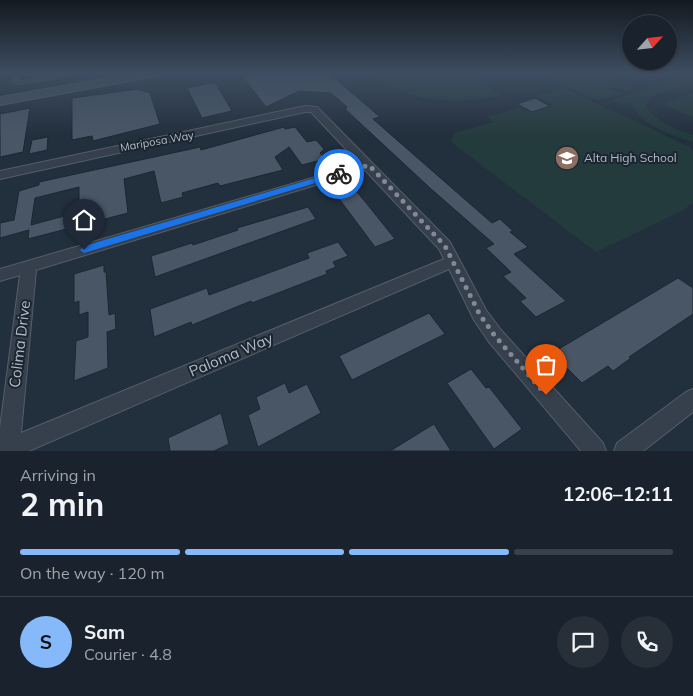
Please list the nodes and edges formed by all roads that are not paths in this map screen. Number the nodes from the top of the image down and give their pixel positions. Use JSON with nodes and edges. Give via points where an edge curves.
{"nodes":[{"id":1,"x":32,"y":94,"type":"edge"},
{"id":2,"x":0,"y":101,"type":"edge"},
{"id":3,"x":369,"y":165,"type":"junction"},
{"id":4,"x":0,"y":175,"type":"edge"},
{"id":5,"x":454,"y":261,"type":"junction"},
{"id":6,"x":30,"y":266,"type":"junction"},
{"id":7,"x":0,"y":275,"type":"edge"},
{"id":8,"x":693,"y":399,"type":"edge"},
{"id":9,"x":8,"y":450,"type":"edge"},
{"id":10,"x":595,"y":451,"type":"edge"},
{"id":11,"x":625,"y":451,"type":"edge"}],
"edges":[{"from":1,"to":2,"type":"street"},
{"from":3,"to":4,"type":"street","name":"Mariposa Way","via":[[314,109],[305,109]]},
{"from":3,"to":5,"type":"street","via":[[434,234]]},
{"from":3,"to":6,"type":"street"},
{"from":5,"to":9,"type":"street","name":"Paloma Way"},
{"from":5,"to":10,"type":"street","via":[[480,315],[495,336]]},
{"from":6,"to":7,"type":"street"},
{"from":6,"to":9,"type":"street","name":"Colima Drive"},
{"from":8,"to":11,"type":"street"}]}
